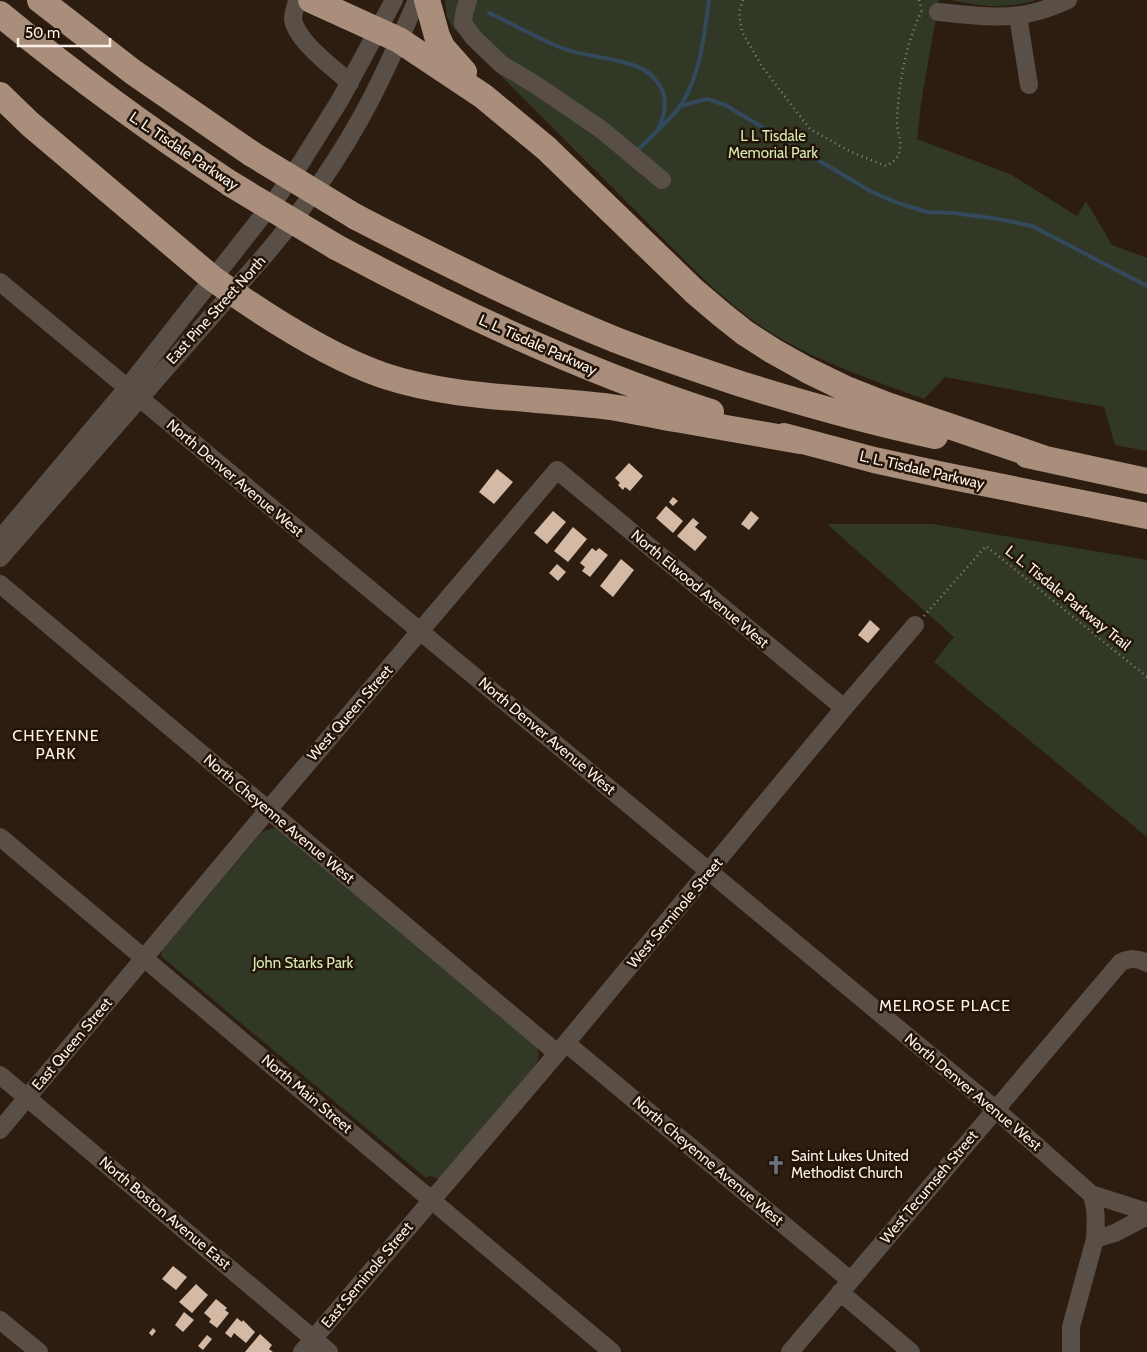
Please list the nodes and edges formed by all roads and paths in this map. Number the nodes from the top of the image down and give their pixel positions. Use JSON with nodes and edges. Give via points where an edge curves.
{"nodes":[{"id":1,"x":40,"y":0,"type":"edge"},
{"id":2,"x":297,"y":0,"type":"edge"},
{"id":3,"x":311,"y":0,"type":"edge"},
{"id":4,"x":394,"y":0,"type":"edge"},
{"id":5,"x":417,"y":0,"type":"edge"},
{"id":6,"x":427,"y":0,"type":"edge"},
{"id":7,"x":468,"y":0,"type":"edge"},
{"id":8,"x":742,"y":0,"type":"edge"},
{"id":9,"x":919,"y":0,"type":"edge"},
{"id":10,"x":1068,"y":0,"type":"edge"},
{"id":11,"x":930,"y":11,"type":"junction"},
{"id":12,"x":0,"y":14,"type":"edge"},
{"id":13,"x":1018,"y":16,"type":"junction"},
{"id":14,"x":389,"y":35,"type":"junction"},
{"id":15,"x":350,"y":82,"type":"junction"},
{"id":16,"x":1029,"y":85,"type":"dead end"},
{"id":17,"x":0,"y":95,"type":"edge"},
{"id":18,"x":483,"y":96,"type":"junction"},
{"id":19,"x":662,"y":180,"type":"dead end"},
{"id":20,"x":0,"y":282,"type":"edge"},
{"id":21,"x":222,"y":285,"type":"junction"},
{"id":22,"x":133,"y":393,"type":"junction"},
{"id":23,"x":800,"y":441,"type":"junction"},
{"id":24,"x":1043,"y":458,"type":"junction"},
{"id":25,"x":557,"y":470,"type":"joint"},
{"id":26,"x":1147,"y":481,"type":"edge"},
{"id":27,"x":1147,"y":516,"type":"edge"},
{"id":28,"x":0,"y":539,"type":"edge"},
{"id":29,"x":0,"y":558,"type":"edge"},
{"id":30,"x":0,"y":584,"type":"edge"},
{"id":31,"x":915,"y":625,"type":"joint"},
{"id":32,"x":420,"y":632,"type":"junction"},
{"id":33,"x":1147,"y":677,"type":"edge"},
{"id":34,"x":844,"y":708,"type":"junction"},
{"id":35,"x":268,"y":810,"type":"junction"},
{"id":36,"x":0,"y":837,"type":"edge"},
{"id":37,"x":709,"y":872,"type":"junction"},
{"id":38,"x":145,"y":958,"type":"junction"},
{"id":39,"x":1147,"y":963,"type":"edge"},
{"id":40,"x":562,"y":1048,"type":"junction"},
{"id":41,"x":0,"y":1075,"type":"edge"},
{"id":42,"x":27,"y":1098,"type":"junction"},
{"id":43,"x":995,"y":1109,"type":"junction"},
{"id":44,"x":0,"y":1130,"type":"edge"},
{"id":45,"x":1091,"y":1194,"type":"junction"},
{"id":46,"x":431,"y":1199,"type":"junction"},
{"id":47,"x":1147,"y":1212,"type":"edge"},
{"id":48,"x":1147,"y":1216,"type":"edge"},
{"id":49,"x":1095,"y":1239,"type":"junction"},
{"id":50,"x":845,"y":1286,"type":"junction"},
{"id":51,"x":0,"y":1320,"type":"edge"},
{"id":52,"x":313,"y":1338,"type":"junction"},
{"id":53,"x":38,"y":1352,"type":"edge"},
{"id":54,"x":302,"y":1352,"type":"edge"},
{"id":55,"x":329,"y":1352,"type":"edge"},
{"id":56,"x":612,"y":1352,"type":"edge"},
{"id":57,"x":790,"y":1352,"type":"edge"},
{"id":58,"x":911,"y":1352,"type":"edge"},
{"id":59,"x":1071,"y":1352,"type":"edge"}],
"edges":[{"from":1,"to":24,"type":"highway","bridge":true,"via":[[133,72],[252,154],[356,217],[519,298],[683,365],[812,406],[882,425]]},
{"from":2,"to":15,"type":"street","via":[[293,17],[296,29]]},
{"from":3,"to":14,"type":"highway"},
{"from":4,"to":14,"type":"street"},
{"from":5,"to":14,"type":"street"},
{"from":6,"to":18,"type":"highway","via":[[432,24],[442,47]]},
{"from":7,"to":19,"type":"street","via":[[463,23],[501,64],[602,130]]},
{"from":8,"to":11,"type":"path","via":[[738,12],[742,32],[762,68],[810,129],[851,152],[886,166],[896,160],[901,148],[896,122],[898,99],[912,30]]},
{"from":9,"to":11,"type":"path"},
{"from":10,"to":13,"type":"street"},
{"from":11,"to":13,"type":"street"},
{"from":12,"to":23,"type":"highway","name":"L. L. Tisdale Parkway","bridge":true,"via":[[114,104],[231,184],[336,247],[445,304],[556,354],[685,404]]},
{"from":13,"to":16,"type":"street"},
{"from":14,"to":15,"type":"street","name":"East Pine Street North"},
{"from":14,"to":18,"type":"highway"},
{"from":14,"to":21,"type":"street","name":"East Pine Street North","via":[[360,119],[302,210]]},
{"from":15,"to":21,"type":"street","name":"East Pine Street North"},
{"from":17,"to":21,"type":"highway","via":[[30,124]]},
{"from":18,"to":24,"type":"highway","via":[[546,148],[694,290],[752,338],[844,388]]},
{"from":20,"to":22,"type":"street","name":"North Denver Avenue West"},
{"from":21,"to":22,"type":"street","name":"East Pine Street North"},
{"from":21,"to":22,"type":"street","name":"East Pine Street North","via":[[181,321]]},
{"from":21,"to":23,"type":"highway","via":[[346,359],[411,384],[471,395],[606,407]]},
{"from":22,"to":28,"type":"street","name":"East Pine Street North"},
{"from":22,"to":29,"type":"street","name":"East Pine Street North"},
{"from":22,"to":32,"type":"street","name":"North Denver Avenue West"},
{"from":23,"to":27,"type":"highway","name":"L. L. Tisdale Parkway","via":[[943,476]]},
{"from":24,"to":26,"type":"highway"},
{"from":25,"to":32,"type":"street","name":"West Queen Street"},
{"from":25,"to":34,"type":"street","name":"North Elwood Avenue West"},
{"from":30,"to":35,"type":"street","name":"North Cheyenne Avenue West"},
{"from":31,"to":33,"type":"path","name":"L. L. Tisdale Parkway Trail","via":[[986,546]]},
{"from":31,"to":34,"type":"street","name":"West Seminole Street"},
{"from":32,"to":35,"type":"street","name":"West Queen Street"},
{"from":32,"to":37,"type":"street","name":"North Denver Avenue West"},
{"from":34,"to":37,"type":"street","name":"West Seminole Street"},
{"from":35,"to":38,"type":"street","name":"West Queen Street"},
{"from":35,"to":40,"type":"street","name":"North Cheyenne Avenue West"},
{"from":36,"to":38,"type":"street","name":"North Main Street"},
{"from":37,"to":40,"type":"street","name":"West Seminole Street"},
{"from":37,"to":43,"type":"street","name":"North Denver Avenue West"},
{"from":38,"to":42,"type":"street","name":"East Queen Street"},
{"from":38,"to":46,"type":"street","name":"North Main Street"},
{"from":39,"to":43,"type":"street","name":"West Tecumseh Street","via":[[1130,958],[1121,962]]},
{"from":40,"to":46,"type":"street","name":"West Seminole Street"},
{"from":40,"to":50,"type":"street","name":"North Cheyenne Avenue West"},
{"from":41,"to":42,"type":"street","name":"North Boston Avenue East"},
{"from":42,"to":44,"type":"street","name":"East Queen Street"},
{"from":42,"to":52,"type":"street","name":"North Boston Avenue East"},
{"from":43,"to":45,"type":"street","name":"North Denver Avenue West"},
{"from":43,"to":50,"type":"street","name":"West Tecumseh Street"},
{"from":45,"to":47,"type":"street","name":"North Denver Avenue West"},
{"from":45,"to":49,"type":"street","via":[[1096,1217]]},
{"from":46,"to":52,"type":"street","name":"East Seminole Street"},
{"from":46,"to":56,"type":"street","name":"North Main Street"},
{"from":48,"to":49,"type":"street","via":[[1115,1233]]},
{"from":49,"to":59,"type":"street","via":[[1071,1327]]},
{"from":50,"to":57,"type":"street","name":"West Tecumseh Street"},
{"from":50,"to":58,"type":"street","name":"North Cheyenne Avenue West"},
{"from":51,"to":53,"type":"street"},
{"from":52,"to":54,"type":"street","name":"East Seminole Street"},
{"from":52,"to":55,"type":"street","name":"North Boston Avenue East"}]}
